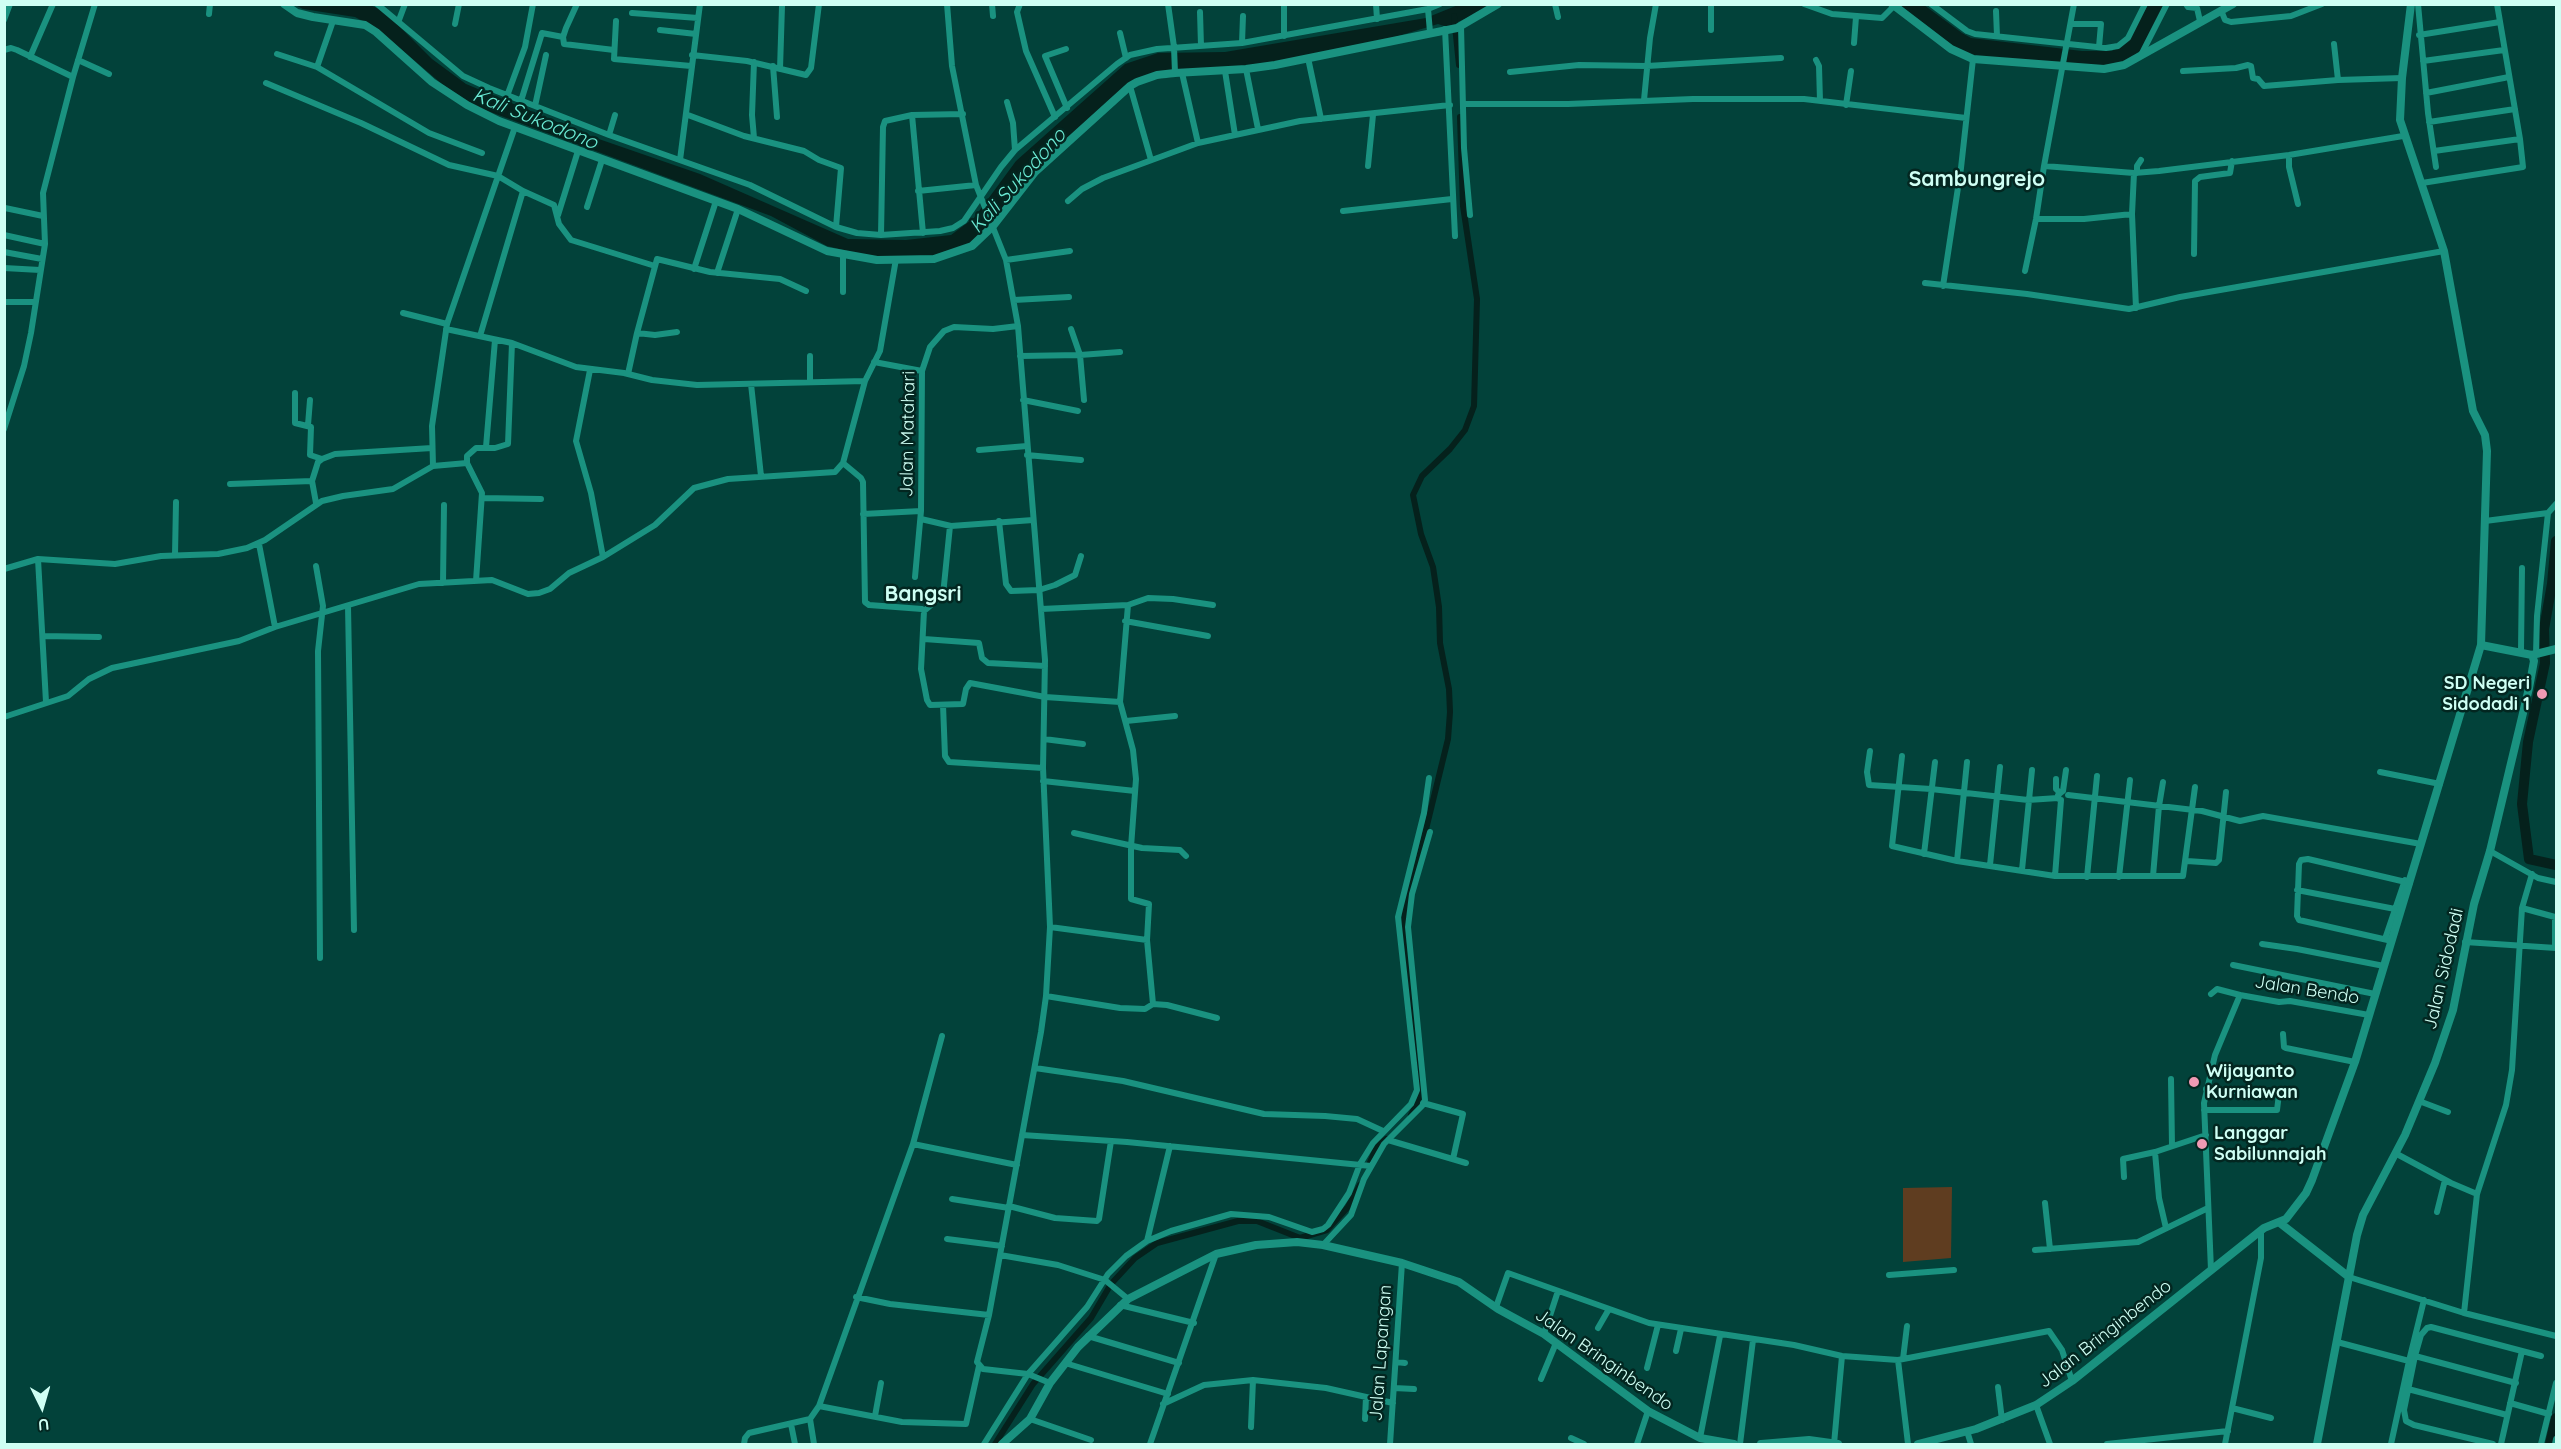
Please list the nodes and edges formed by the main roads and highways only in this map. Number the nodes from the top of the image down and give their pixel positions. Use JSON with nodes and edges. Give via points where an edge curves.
{"nodes":[{"id":1,"x":284,"y":4,"type":"edge"},
{"id":2,"x":1498,"y":4,"type":"edge"},
{"id":3,"x":2233,"y":4,"type":"edge"},
{"id":4,"x":1893,"y":5,"type":"edge"}],
"edges":[{"from":1,"to":2,"type":"main road","via":[[297,13],[370,28],[447,93],[515,127],[738,209],[827,251],[877,260],[934,259],[972,246],[1035,172],[1130,86],[1157,75],[1246,69],[1453,28]]},
{"from":3,"to":4,"type":"main road","via":[[2116,68],[1973,58],[1956,52]]}]}
